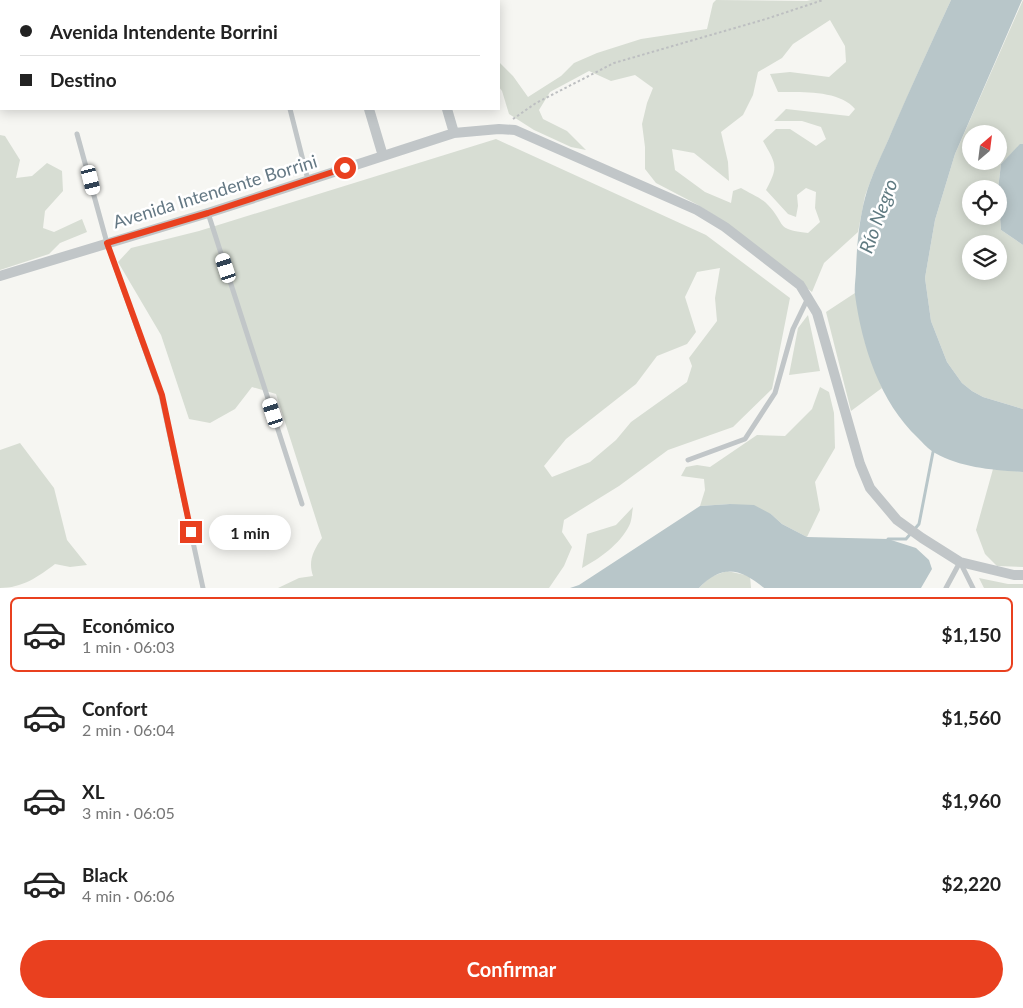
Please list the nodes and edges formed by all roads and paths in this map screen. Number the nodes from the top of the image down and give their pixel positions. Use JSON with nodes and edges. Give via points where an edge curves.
{"nodes":[{"id":1,"x":823,"y":0,"type":"edge"},
{"id":2,"x":290,"y":110,"type":"edge"},
{"id":3,"x":368,"y":110,"type":"edge"},
{"id":4,"x":447,"y":110,"type":"edge"},
{"id":5,"x":499,"y":129,"type":"junction"},
{"id":6,"x":454,"y":133,"type":"junction"},
{"id":7,"x":77,"y":134,"type":"dead end"},
{"id":8,"x":383,"y":156,"type":"junction"},
{"id":9,"x":308,"y":181,"type":"junction"},
{"id":10,"x":208,"y":213,"type":"junction"},
{"id":11,"x":107,"y":243,"type":"junction"},
{"id":12,"x":0,"y":276,"type":"edge"},
{"id":13,"x":808,"y":297,"type":"junction"},
{"id":14,"x":688,"y":460,"type":"dead end"},
{"id":15,"x":302,"y":504,"type":"dead end"},
{"id":16,"x":960,"y":562,"type":"junction"},
{"id":17,"x":1023,"y":575,"type":"edge"},
{"id":18,"x":203,"y":588,"type":"edge"},
{"id":19,"x":946,"y":588,"type":"edge"},
{"id":20,"x":973,"y":588,"type":"edge"}],
"edges":[{"from":1,"to":5,"type":"path","via":[[614,63],[536,104]]},
{"from":2,"to":9,"type":"lane"},
{"from":3,"to":8,"type":"street"},
{"from":4,"to":6,"type":"street"},
{"from":5,"to":6,"type":"street","name":"Avenida Intendente Borrini"},
{"from":5,"to":13,"type":"street","name":"Avenida Intendente Borrini","via":[[515,130],[696,210],[800,285]]},
{"from":6,"to":8,"type":"street","name":"Avenida Intendente Borrini"},
{"from":7,"to":11,"type":"lane"},
{"from":8,"to":9,"type":"street","name":"Avenida Intendente Borrini"},
{"from":9,"to":10,"type":"street","name":"Avenida Intendente Borrini"},
{"from":10,"to":11,"type":"street","name":"Avenida Intendente Borrini"},
{"from":10,"to":15,"type":"lane"},
{"from":11,"to":12,"type":"street","name":"Avenida Intendente Borrini"},
{"from":11,"to":18,"type":"lane","via":[[162,395]]},
{"from":13,"to":14,"type":"lane","via":[[793,329],[774,393],[745,438]]},
{"from":13,"to":16,"type":"street","name":"Avenida Intendente Borrini","via":[[817,312],[860,464],[870,488],[897,520]]},
{"from":16,"to":17,"type":"street","name":"Avenida Intendente Borrini"},
{"from":16,"to":19,"type":"lane"},
{"from":16,"to":20,"type":"lane"}]}
